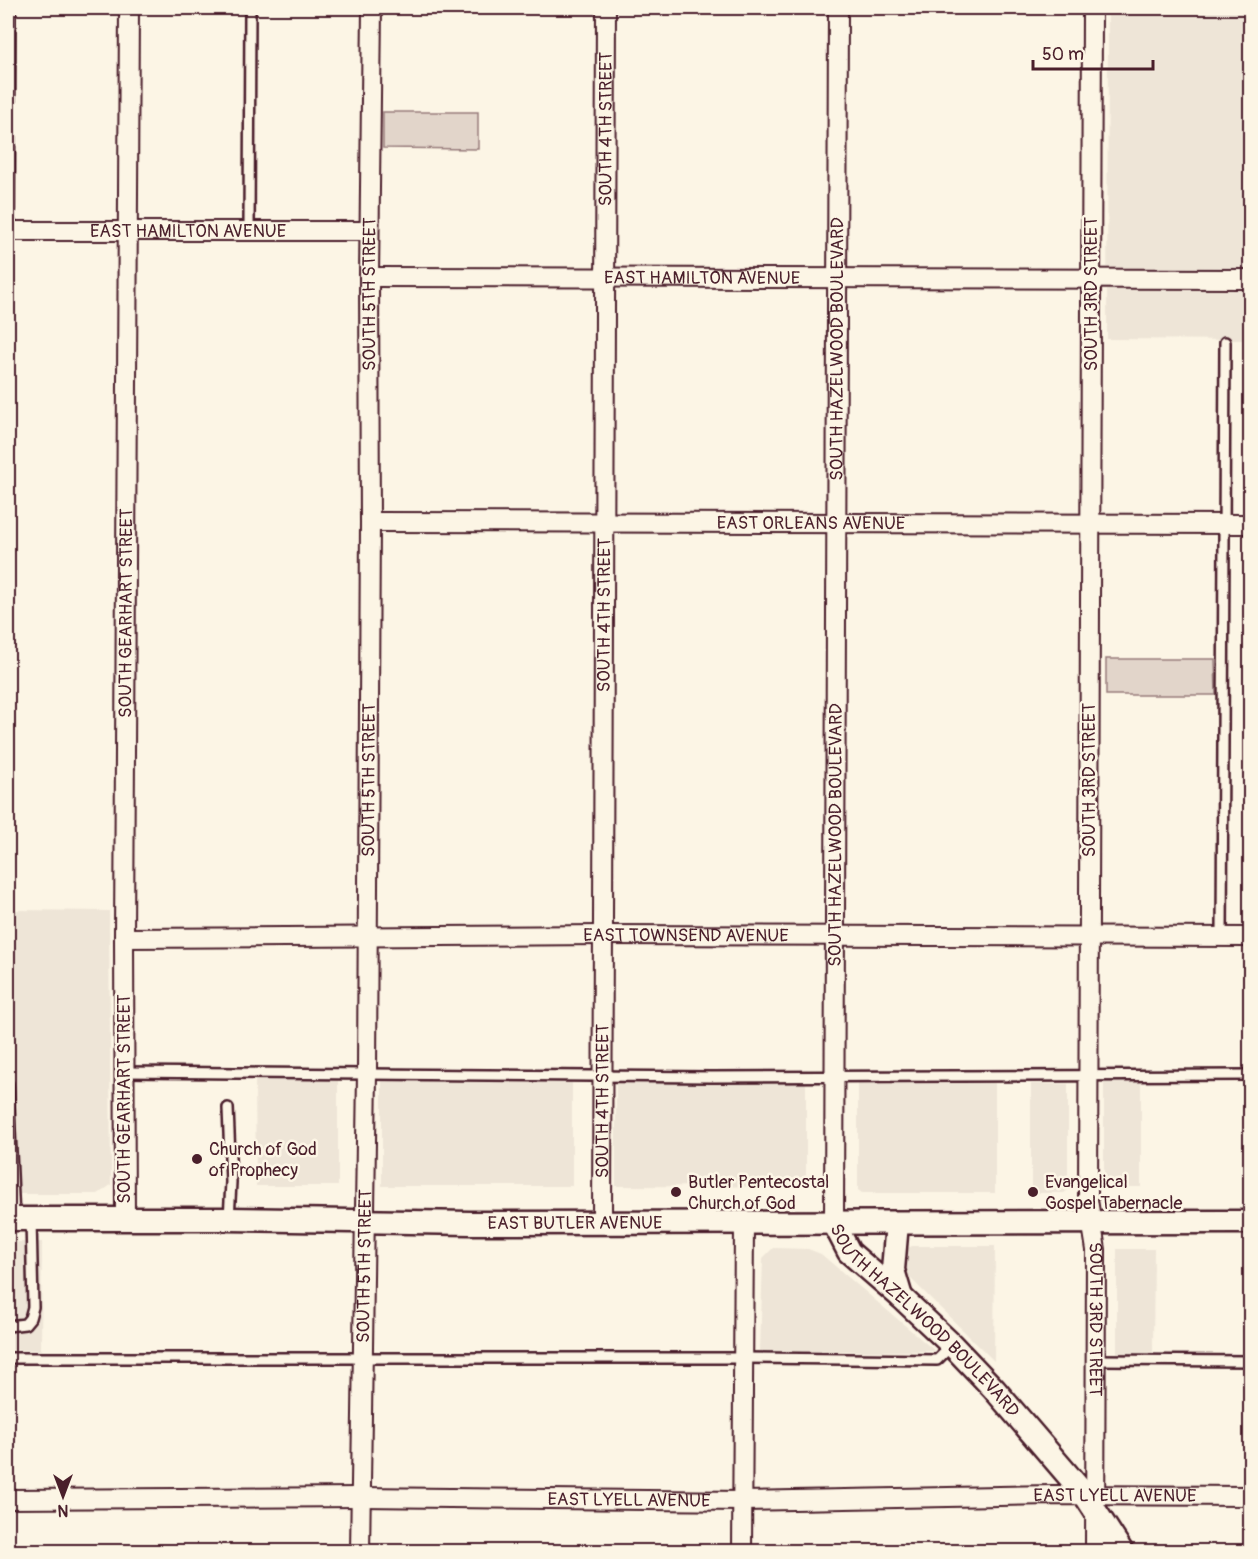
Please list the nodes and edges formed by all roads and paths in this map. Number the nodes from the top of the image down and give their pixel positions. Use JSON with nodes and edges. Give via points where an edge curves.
{"nodes":[{"id":1,"x":10,"y":8,"type":"edge"},
{"id":2,"x":129,"y":8,"type":"edge"},
{"id":3,"x":250,"y":8,"type":"edge"},
{"id":4,"x":372,"y":8,"type":"edge"},
{"id":5,"x":606,"y":8,"type":"edge"},
{"id":6,"x":838,"y":8,"type":"edge"},
{"id":7,"x":1092,"y":8,"type":"edge"},
{"id":8,"x":249,"y":230,"type":"junction"},
{"id":9,"x":8,"y":231,"type":"edge"},
{"id":10,"x":128,"y":231,"type":"junction"},
{"id":11,"x":369,"y":231,"type":"junction"},
{"id":12,"x":369,"y":277,"type":"junction"},
{"id":13,"x":604,"y":278,"type":"junction"},
{"id":14,"x":836,"y":279,"type":"junction"},
{"id":15,"x":1251,"y":279,"type":"edge"},
{"id":16,"x":1091,"y":280,"type":"junction"},
{"id":17,"x":1225,"y":342,"type":"dead end"},
{"id":18,"x":370,"y":522,"type":"junction"},
{"id":19,"x":603,"y":522,"type":"junction"},
{"id":20,"x":836,"y":523,"type":"junction"},
{"id":21,"x":1090,"y":524,"type":"junction"},
{"id":22,"x":1224,"y":524,"type":"junction"},
{"id":23,"x":1251,"y":524,"type":"edge"},
{"id":24,"x":602,"y":935,"type":"junction"},
{"id":25,"x":367,"y":936,"type":"junction"},
{"id":26,"x":836,"y":936,"type":"junction"},
{"id":27,"x":1089,"y":936,"type":"junction"},
{"id":28,"x":1222,"y":937,"type":"junction"},
{"id":29,"x":1251,"y":937,"type":"edge"},
{"id":30,"x":124,"y":939,"type":"junction"},
{"id":31,"x":124,"y":1072,"type":"junction"},
{"id":32,"x":367,"y":1073,"type":"junction"},
{"id":33,"x":601,"y":1075,"type":"junction"},
{"id":34,"x":1251,"y":1075,"type":"edge"},
{"id":35,"x":835,"y":1076,"type":"junction"},
{"id":36,"x":1089,"y":1076,"type":"junction"},
{"id":37,"x":8,"y":1084,"type":"edge"},
{"id":38,"x":228,"y":1108,"type":"dead end"},
{"id":39,"x":18,"y":1219,"type":"edge"},
{"id":40,"x":125,"y":1219,"type":"junction"},
{"id":41,"x":230,"y":1219,"type":"junction"},
{"id":42,"x":366,"y":1220,"type":"junction"},
{"id":43,"x":1251,"y":1222,"type":"edge"},
{"id":44,"x":602,"y":1223,"type":"junction"},
{"id":45,"x":744,"y":1223,"type":"junction"},
{"id":46,"x":834,"y":1223,"type":"junction"},
{"id":47,"x":897,"y":1223,"type":"junction"},
{"id":48,"x":1092,"y":1223,"type":"junction"},
{"id":49,"x":901,"y":1297,"type":"junction"},
{"id":50,"x":8,"y":1326,"type":"edge"},
{"id":51,"x":952,"y":1345,"type":"junction"},
{"id":52,"x":8,"y":1358,"type":"edge"},
{"id":53,"x":743,"y":1358,"type":"junction"},
{"id":54,"x":362,"y":1359,"type":"junction"},
{"id":55,"x":1097,"y":1360,"type":"junction"},
{"id":56,"x":1251,"y":1361,"type":"edge"},
{"id":57,"x":1251,"y":1496,"type":"edge"},
{"id":58,"x":361,"y":1497,"type":"junction"},
{"id":59,"x":8,"y":1499,"type":"edge"},
{"id":60,"x":1092,"y":1499,"type":"junction"},
{"id":61,"x":743,"y":1501,"type":"junction"},
{"id":62,"x":360,"y":1551,"type":"edge"},
{"id":63,"x":742,"y":1551,"type":"edge"},
{"id":64,"x":1095,"y":1551,"type":"edge"},
{"id":65,"x":1122,"y":1551,"type":"edge"}],
"edges":[{"from":1,"to":9,"type":"lane"},
{"from":2,"to":10,"type":"street","name":"SOUTH GEARHART STREET"},
{"from":3,"to":8,"type":"lane"},
{"from":4,"to":11,"type":"street","name":"SOUTH 5TH STREET"},
{"from":5,"to":13,"type":"street","name":"SOUTH 4TH STREET"},
{"from":6,"to":14,"type":"street","name":"SOUTH HAZELWOOD BOULEVARD"},
{"from":7,"to":16,"type":"street","name":"SOUTH 3RD STREET"},
{"from":8,"to":10,"type":"street","name":"EAST HAMILTON AVENUE"},
{"from":8,"to":11,"type":"street","name":"EAST HAMILTON AVENUE"},
{"from":9,"to":10,"type":"street","name":"EAST HAMILTON AVENUE"},
{"from":10,"to":30,"type":"street","name":"SOUTH GEARHART STREET"},
{"from":11,"to":12,"type":"street","name":"SOUTH 5TH STREET"},
{"from":12,"to":13,"type":"street","name":"EAST HAMILTON AVENUE"},
{"from":12,"to":18,"type":"street","name":"SOUTH 5TH STREET"},
{"from":13,"to":14,"type":"street","name":"EAST HAMILTON AVENUE"},
{"from":13,"to":19,"type":"street","name":"SOUTH 4TH STREET"},
{"from":14,"to":16,"type":"street","name":"EAST HAMILTON AVENUE"},
{"from":14,"to":20,"type":"street","name":"SOUTH HAZELWOOD BOULEVARD"},
{"from":15,"to":16,"type":"street","name":"EAST HAMILTON AVENUE"},
{"from":16,"to":21,"type":"street","name":"SOUTH 3RD STREET"},
{"from":17,"to":22,"type":"lane"},
{"from":18,"to":19,"type":"street","name":"EAST ORLEANS AVENUE"},
{"from":18,"to":25,"type":"street","name":"SOUTH 5TH STREET"},
{"from":19,"to":20,"type":"street","name":"EAST ORLEANS AVENUE"},
{"from":19,"to":24,"type":"street","name":"SOUTH 4TH STREET"},
{"from":20,"to":21,"type":"street","name":"EAST ORLEANS AVENUE"},
{"from":20,"to":26,"type":"street","name":"SOUTH HAZELWOOD BOULEVARD"},
{"from":21,"to":22,"type":"street","name":"EAST ORLEANS AVENUE"},
{"from":21,"to":27,"type":"street","name":"SOUTH 3RD STREET"},
{"from":22,"to":23,"type":"street","name":"EAST ORLEANS AVENUE"},
{"from":22,"to":28,"type":"lane"},
{"from":24,"to":25,"type":"street","name":"EAST TOWNSEND AVENUE"},
{"from":24,"to":26,"type":"street","name":"EAST TOWNSEND AVENUE"},
{"from":24,"to":33,"type":"street","name":"SOUTH 4TH STREET"},
{"from":25,"to":30,"type":"street","name":"EAST TOWNSEND AVENUE"},
{"from":25,"to":32,"type":"street","name":"SOUTH 5TH STREET"},
{"from":26,"to":27,"type":"street","name":"EAST TOWNSEND AVENUE"},
{"from":26,"to":35,"type":"street","name":"SOUTH HAZELWOOD BOULEVARD"},
{"from":27,"to":28,"type":"street","name":"EAST TOWNSEND AVENUE"},
{"from":27,"to":36,"type":"street","name":"SOUTH 3RD STREET"},
{"from":28,"to":29,"type":"street","name":"EAST TOWNSEND AVENUE"},
{"from":30,"to":31,"type":"street","name":"SOUTH GEARHART STREET"},
{"from":31,"to":32,"type":"lane"},
{"from":31,"to":40,"type":"street","name":"SOUTH GEARHART STREET"},
{"from":32,"to":33,"type":"lane"},
{"from":32,"to":42,"type":"street","name":"SOUTH 5TH STREET"},
{"from":33,"to":35,"type":"lane"},
{"from":33,"to":44,"type":"street","name":"SOUTH 4TH STREET"},
{"from":34,"to":36,"type":"lane"},
{"from":35,"to":36,"type":"lane"},
{"from":35,"to":46,"type":"street","name":"SOUTH HAZELWOOD BOULEVARD"},
{"from":36,"to":48,"type":"street","name":"SOUTH 3RD STREET","via":[[1088,1200]]},
{"from":37,"to":39,"type":"lane"},
{"from":38,"to":41,"type":"lane"},
{"from":39,"to":40,"type":"street","name":"EAST BUTLER AVENUE"},
{"from":39,"to":50,"type":"lane","via":[[33,1307],[25,1324]]},
{"from":40,"to":41,"type":"street","name":"EAST BUTLER AVENUE"},
{"from":41,"to":42,"type":"street","name":"EAST BUTLER AVENUE"},
{"from":42,"to":44,"type":"street","name":"EAST BUTLER AVENUE"},
{"from":42,"to":54,"type":"street","name":"SOUTH 5TH STREET"},
{"from":43,"to":48,"type":"street","name":"EAST BUTLER AVENUE"},
{"from":44,"to":45,"type":"street","name":"EAST BUTLER AVENUE"},
{"from":45,"to":46,"type":"street","name":"EAST BUTLER AVENUE"},
{"from":45,"to":53,"type":"street"},
{"from":46,"to":47,"type":"street","name":"EAST BUTLER AVENUE"},
{"from":46,"to":49,"type":"street","name":"SOUTH HAZELWOOD BOULEVARD","via":[[849,1252]]},
{"from":47,"to":48,"type":"street","name":"EAST BUTLER AVENUE"},
{"from":47,"to":49,"type":"street","via":[[893,1270]]},
{"from":48,"to":55,"type":"street","name":"SOUTH 3RD STREET","via":[[1096,1250]]},
{"from":49,"to":51,"type":"street","name":"SOUTH HAZELWOOD BOULEVARD"},
{"from":51,"to":53,"type":"lane","via":[[936,1360]]},
{"from":51,"to":60,"type":"street","name":"SOUTH HAZELWOOD BOULEVARD"},
{"from":52,"to":54,"type":"lane"},
{"from":53,"to":54,"type":"lane"},
{"from":53,"to":61,"type":"street"},
{"from":54,"to":58,"type":"street","name":"SOUTH 5TH STREET"},
{"from":55,"to":56,"type":"lane"},
{"from":55,"to":60,"type":"street","name":"SOUTH 3RD STREET"},
{"from":57,"to":60,"type":"street","name":"EAST LYELL AVENUE"},
{"from":58,"to":59,"type":"street","name":"EAST LYELL AVENUE"},
{"from":58,"to":61,"type":"street","name":"EAST LYELL AVENUE"},
{"from":58,"to":62,"type":"street","name":"SOUTH 5TH STREET"},
{"from":60,"to":61,"type":"street","name":"EAST LYELL AVENUE"},
{"from":60,"to":64,"type":"street","name":"SOUTH 3RD STREET"},
{"from":60,"to":65,"type":"street","name":"SOUTH HAZELWOOD BOULEVARD"},
{"from":61,"to":63,"type":"street"}]}
